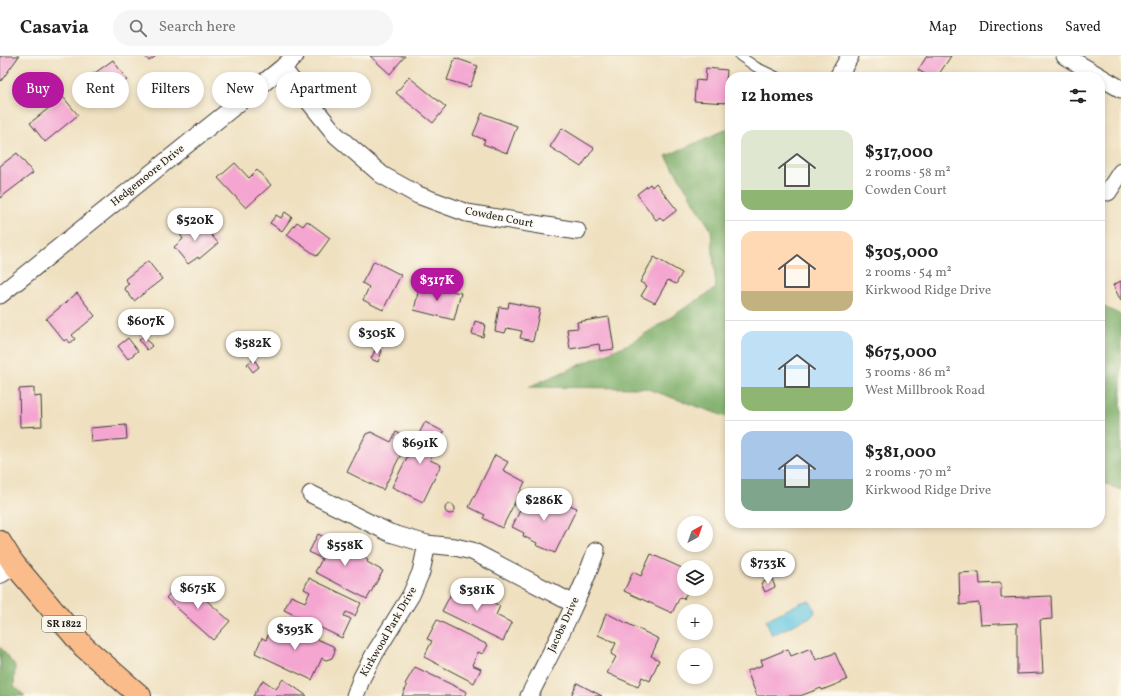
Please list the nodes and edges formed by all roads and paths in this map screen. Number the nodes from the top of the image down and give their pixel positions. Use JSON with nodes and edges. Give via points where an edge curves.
{"nodes":[{"id":1,"x":295,"y":56,"type":"edge"},
{"id":2,"x":740,"y":56,"type":"edge"},
{"id":3,"x":850,"y":56,"type":"edge"},
{"id":4,"x":1065,"y":56,"type":"edge"},
{"id":5,"x":282,"y":68,"type":"junction"},
{"id":6,"x":766,"y":72,"type":"edge"},
{"id":7,"x":841,"y":72,"type":"edge"},
{"id":8,"x":1092,"y":72,"type":"edge"},
{"id":9,"x":1105,"y":80,"type":"edge"},
{"id":10,"x":1121,"y":89,"type":"edge"},
{"id":11,"x":1121,"y":172,"type":"edge"},
{"id":12,"x":1108,"y":192,"type":"dead end"},
{"id":13,"x":578,"y":231,"type":"dead end"},
{"id":14,"x":0,"y":295,"type":"edge"},
{"id":15,"x":311,"y":494,"type":"dead end"},
{"id":16,"x":427,"y":544,"type":"junction"},
{"id":17,"x":596,"y":552,"type":"dead end"},
{"id":18,"x":3,"y":553,"type":"edge"},
{"id":19,"x":574,"y":604,"type":"junction"},
{"id":20,"x":140,"y":696,"type":"edge"},
{"id":21,"x":355,"y":696,"type":"edge"},
{"id":22,"x":529,"y":696,"type":"edge"}],
"edges":[{"from":1,"to":5,"type":"street","name":"Hedgemoore Drive"},
{"from":2,"to":6,"type":"lane"},
{"from":3,"to":7,"type":"street"},
{"from":4,"to":8,"type":"street"},
{"from":5,"to":13,"type":"street","name":"Cowden Court","via":[[336,135],[382,175],[418,195],[467,213]]},
{"from":5,"to":14,"type":"street","name":"Hedgemoore Drive"},
{"from":9,"to":10,"type":"street"},
{"from":11,"to":12,"type":"street"},
{"from":15,"to":16,"type":"street","via":[[390,533]]},
{"from":16,"to":19,"type":"street","via":[[456,547],[472,552]]},
{"from":16,"to":21,"type":"street","name":"Kirkwood Park Drive","via":[[421,572],[411,595],[375,653]]},
{"from":17,"to":19,"type":"street","name":"Jacobs Drive"},
{"from":18,"to":20,"type":"main road","number":"SR 1822","via":[[84,647]]},
{"from":19,"to":22,"type":"street","name":"Jacobs Drive"}]}
